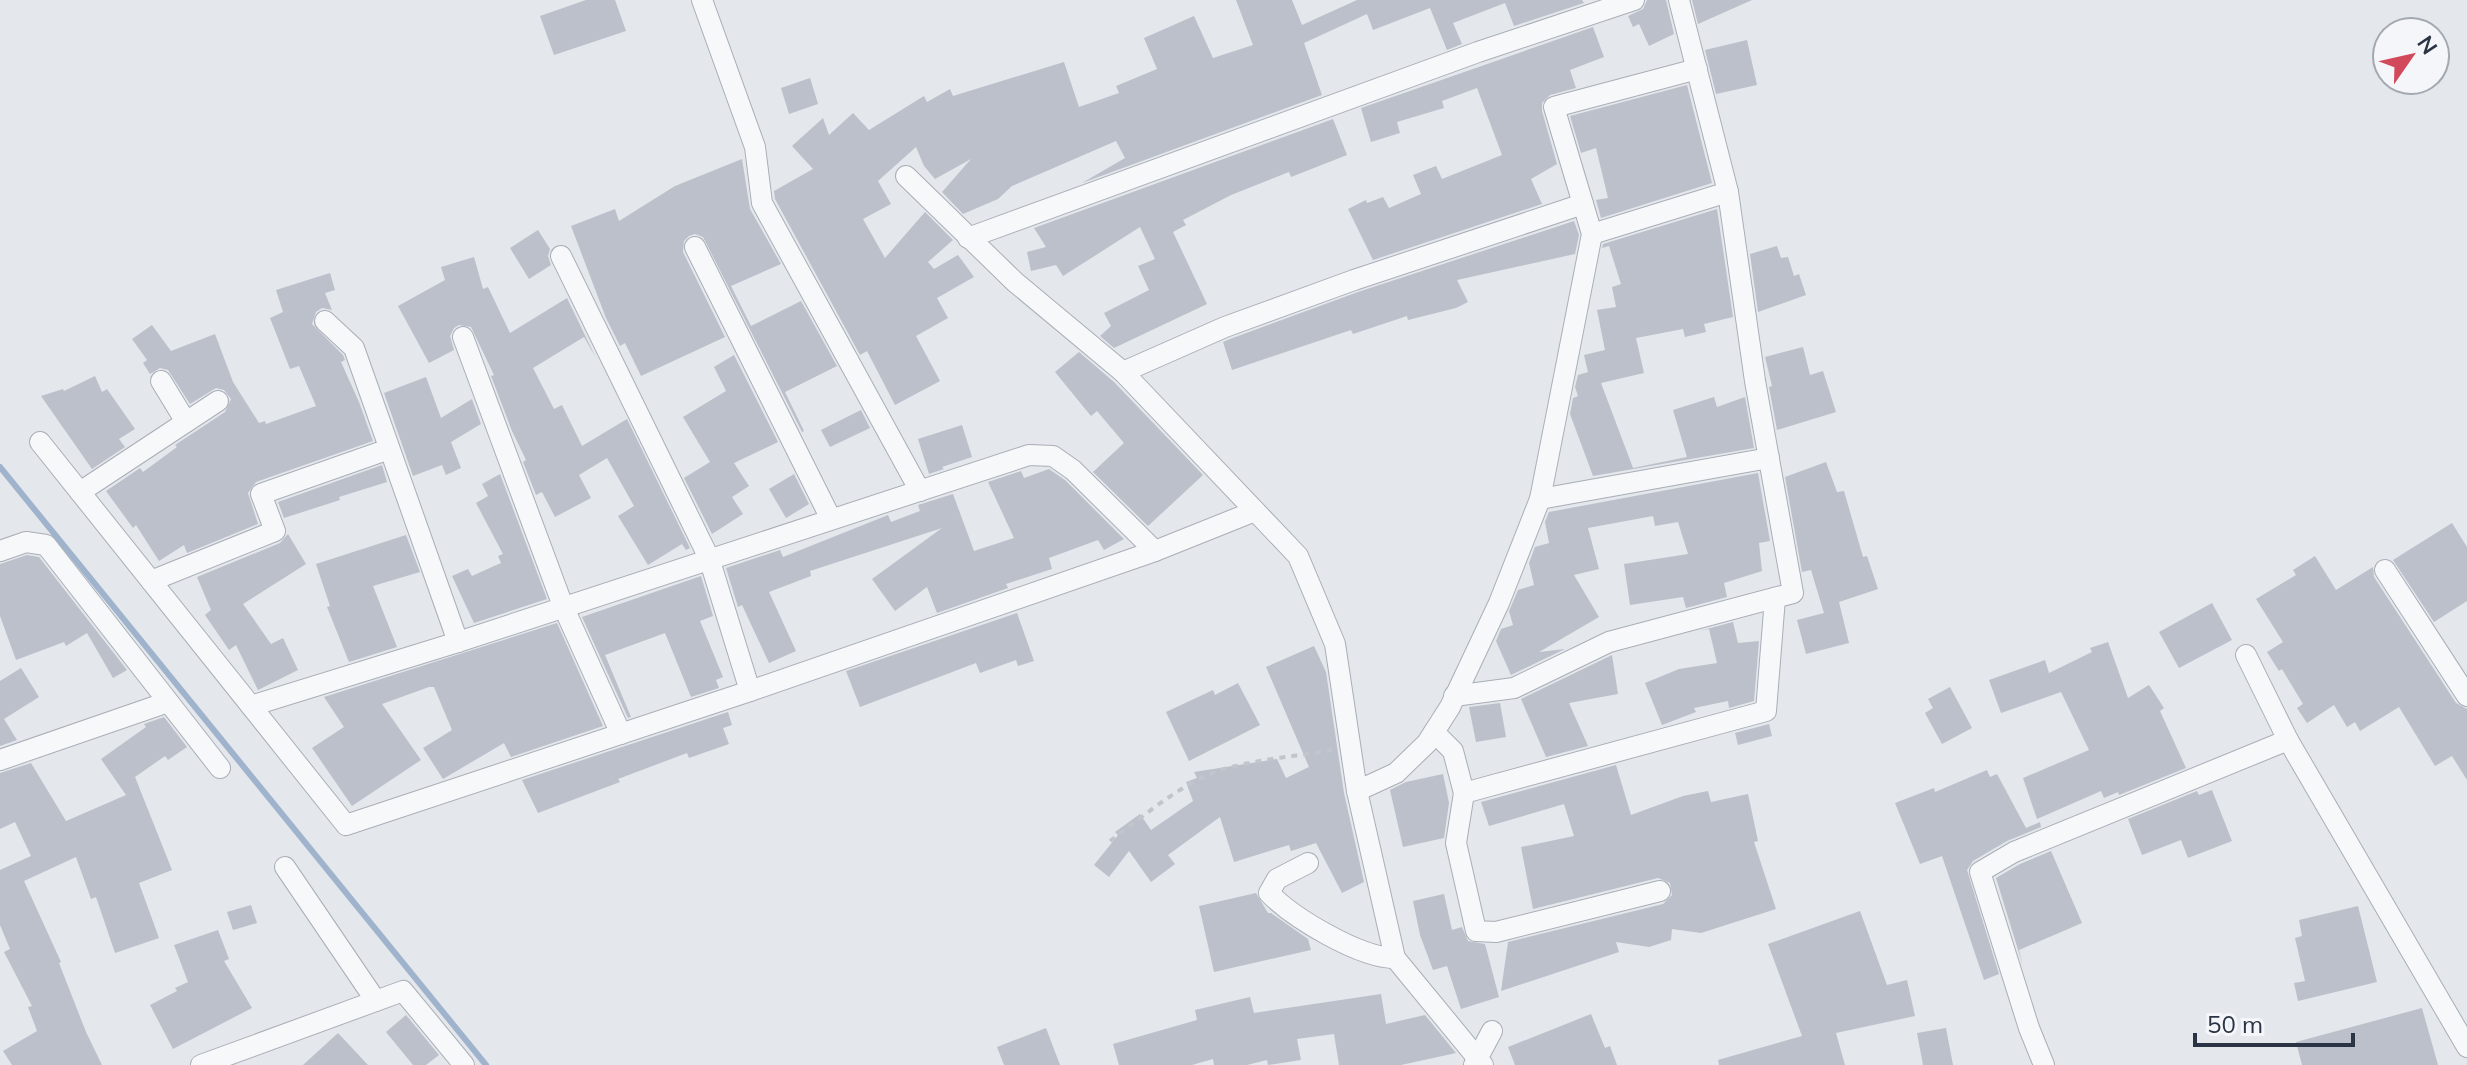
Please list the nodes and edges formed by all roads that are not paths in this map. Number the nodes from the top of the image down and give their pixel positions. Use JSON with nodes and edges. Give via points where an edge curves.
{"nodes":[{"id":1,"x":702,"y":0,"type":"edge"},
{"id":2,"x":1634,"y":0,"type":"edge"},
{"id":3,"x":1679,"y":0,"type":"edge"},
{"id":4,"x":1697,"y":69,"type":"junction"},
{"id":5,"x":906,"y":176,"type":"dead end"},
{"id":6,"x":1728,"y":192,"type":"junction"},
{"id":7,"x":1583,"y":204,"type":"junction"},
{"id":8,"x":1592,"y":234,"type":"junction"},
{"id":9,"x":968,"y":238,"type":"junction"},
{"id":10,"x":695,"y":247,"type":"dead end"},
{"id":11,"x":561,"y":256,"type":"dead end"},
{"id":12,"x":325,"y":321,"type":"dead end"},
{"id":13,"x":463,"y":337,"type":"dead end"},
{"id":14,"x":1123,"y":372,"type":"junction"},
{"id":15,"x":161,"y":381,"type":"dead end"},
{"id":16,"x":218,"y":401,"type":"dead end"},
{"id":17,"x":186,"y":422,"type":"junction"},
{"id":18,"x":40,"y":442,"type":"dead end"},
{"id":19,"x":389,"y":449,"type":"junction"},
{"id":20,"x":1769,"y":458,"type":"junction"},
{"id":21,"x":920,"y":491,"type":"junction"},
{"id":22,"x":80,"y":492,"type":"junction"},
{"id":23,"x":1540,"y":499,"type":"junction"},
{"id":24,"x":1255,"y":511,"type":"junction"},
{"id":25,"x":831,"y":519,"type":"junction"},
{"id":26,"x":0,"y":551,"type":"edge"},
{"id":27,"x":1155,"y":551,"type":"junction"},
{"id":28,"x":709,"y":558,"type":"junction"},
{"id":29,"x":2385,"y":570,"type":"dead end"},
{"id":30,"x":151,"y":581,"type":"junction"},
{"id":31,"x":1775,"y":598,"type":"junction"},
{"id":32,"x":563,"y":606,"type":"junction"},
{"id":33,"x":458,"y":642,"type":"junction"},
{"id":34,"x":2246,"y":655,"type":"dead end"},
{"id":35,"x":750,"y":691,"type":"junction"},
{"id":36,"x":1454,"y":696,"type":"junction"},
{"id":37,"x":2467,"y":696,"type":"edge"},
{"id":38,"x":168,"y":702,"type":"junction"},
{"id":39,"x":251,"y":706,"type":"junction"},
{"id":40,"x":1434,"y":732,"type":"junction"},
{"id":41,"x":621,"y":734,"type":"junction"},
{"id":42,"x":2288,"y":740,"type":"junction"},
{"id":43,"x":0,"y":760,"type":"edge"},
{"id":44,"x":220,"y":768,"type":"dead end"},
{"id":45,"x":1357,"y":791,"type":"junction"},
{"id":46,"x":1464,"y":793,"type":"junction"},
{"id":47,"x":1308,"y":863,"type":"dead end"},
{"id":48,"x":285,"y":867,"type":"dead end"},
{"id":49,"x":1660,"y":891,"type":"dead end"},
{"id":50,"x":1395,"y":958,"type":"junction"},
{"id":51,"x":376,"y":1001,"type":"junction"},
{"id":52,"x":1492,"y":1031,"type":"dead end"},
{"id":53,"x":2467,"y":1047,"type":"edge"},
{"id":54,"x":1478,"y":1062,"type":"edge"},
{"id":55,"x":201,"y":1065,"type":"edge"},
{"id":56,"x":464,"y":1065,"type":"edge"},
{"id":57,"x":2044,"y":1065,"type":"edge"}],
"edges":[{"from":1,"to":21,"type":"street","via":[[755,147],[762,203]]},
{"from":2,"to":9,"type":"street"},
{"from":3,"to":4,"type":"street"},
{"from":4,"to":6,"type":"street"},
{"from":4,"to":7,"type":"street","via":[[1554,107]]},
{"from":5,"to":9,"type":"street"},
{"from":6,"to":8,"type":"street"},
{"from":6,"to":20,"type":"street"},
{"from":7,"to":8,"type":"street"},
{"from":7,"to":14,"type":"street","via":[[1240,321]]},
{"from":8,"to":23,"type":"street"},
{"from":9,"to":14,"type":"street"},
{"from":10,"to":25,"type":"street"},
{"from":11,"to":28,"type":"street"},
{"from":12,"to":19,"type":"street","via":[[354,348]]},
{"from":13,"to":32,"type":"street"},
{"from":14,"to":24,"type":"street"},
{"from":15,"to":17,"type":"street"},
{"from":16,"to":17,"type":"street"},
{"from":17,"to":22,"type":"street"},
{"from":18,"to":22,"type":"street"},
{"from":19,"to":30,"type":"street","via":[[261,494],[275,531]]},
{"from":19,"to":33,"type":"street"},
{"from":20,"to":23,"type":"street"},
{"from":20,"to":31,"type":"street","via":[[1793,593]]},
{"from":21,"to":25,"type":"street"},
{"from":21,"to":27,"type":"street","via":[[1029,455],[1053,456]]},
{"from":22,"to":30,"type":"street"},
{"from":23,"to":36,"type":"street","via":[[1499,603]]},
{"from":24,"to":27,"type":"street"},
{"from":24,"to":45,"type":"street","via":[[1298,556],[1335,644]]},
{"from":25,"to":28,"type":"street"},
{"from":26,"to":38,"type":"street","via":[[26,542],[46,545]]},
{"from":27,"to":35,"type":"street"},
{"from":28,"to":32,"type":"street"},
{"from":28,"to":35,"type":"street"},
{"from":29,"to":37,"type":"street"},
{"from":30,"to":39,"type":"street"},
{"from":31,"to":36,"type":"street","via":[[1609,642],[1514,688]]},
{"from":31,"to":46,"type":"street","via":[[1766,711]]},
{"from":32,"to":33,"type":"street"},
{"from":32,"to":41,"type":"street"},
{"from":33,"to":39,"type":"street"},
{"from":34,"to":42,"type":"street"},
{"from":35,"to":41,"type":"street"},
{"from":36,"to":40,"type":"street"},
{"from":38,"to":43,"type":"street"},
{"from":38,"to":44,"type":"street"},
{"from":39,"to":41,"type":"street","via":[[346,825]]},
{"from":40,"to":45,"type":"street","via":[[1396,773]]},
{"from":40,"to":46,"type":"street","via":[[1453,751]]},
{"from":42,"to":53,"type":"street"},
{"from":42,"to":57,"type":"street","via":[[2014,852],[1980,872]]},
{"from":45,"to":50,"type":"street"},
{"from":46,"to":49,"type":"street","via":[[1456,843],[1476,931],[1496,932]]},
{"from":47,"to":50,"type":"street","via":[[1277,879],[1269,893],[1284,908],[1363,953]]},
{"from":48,"to":51,"type":"street"},
{"from":50,"to":54,"type":"street"},
{"from":51,"to":55,"type":"street"},
{"from":51,"to":56,"type":"street","via":[[403,991]]},
{"from":52,"to":54,"type":"street"}]}
